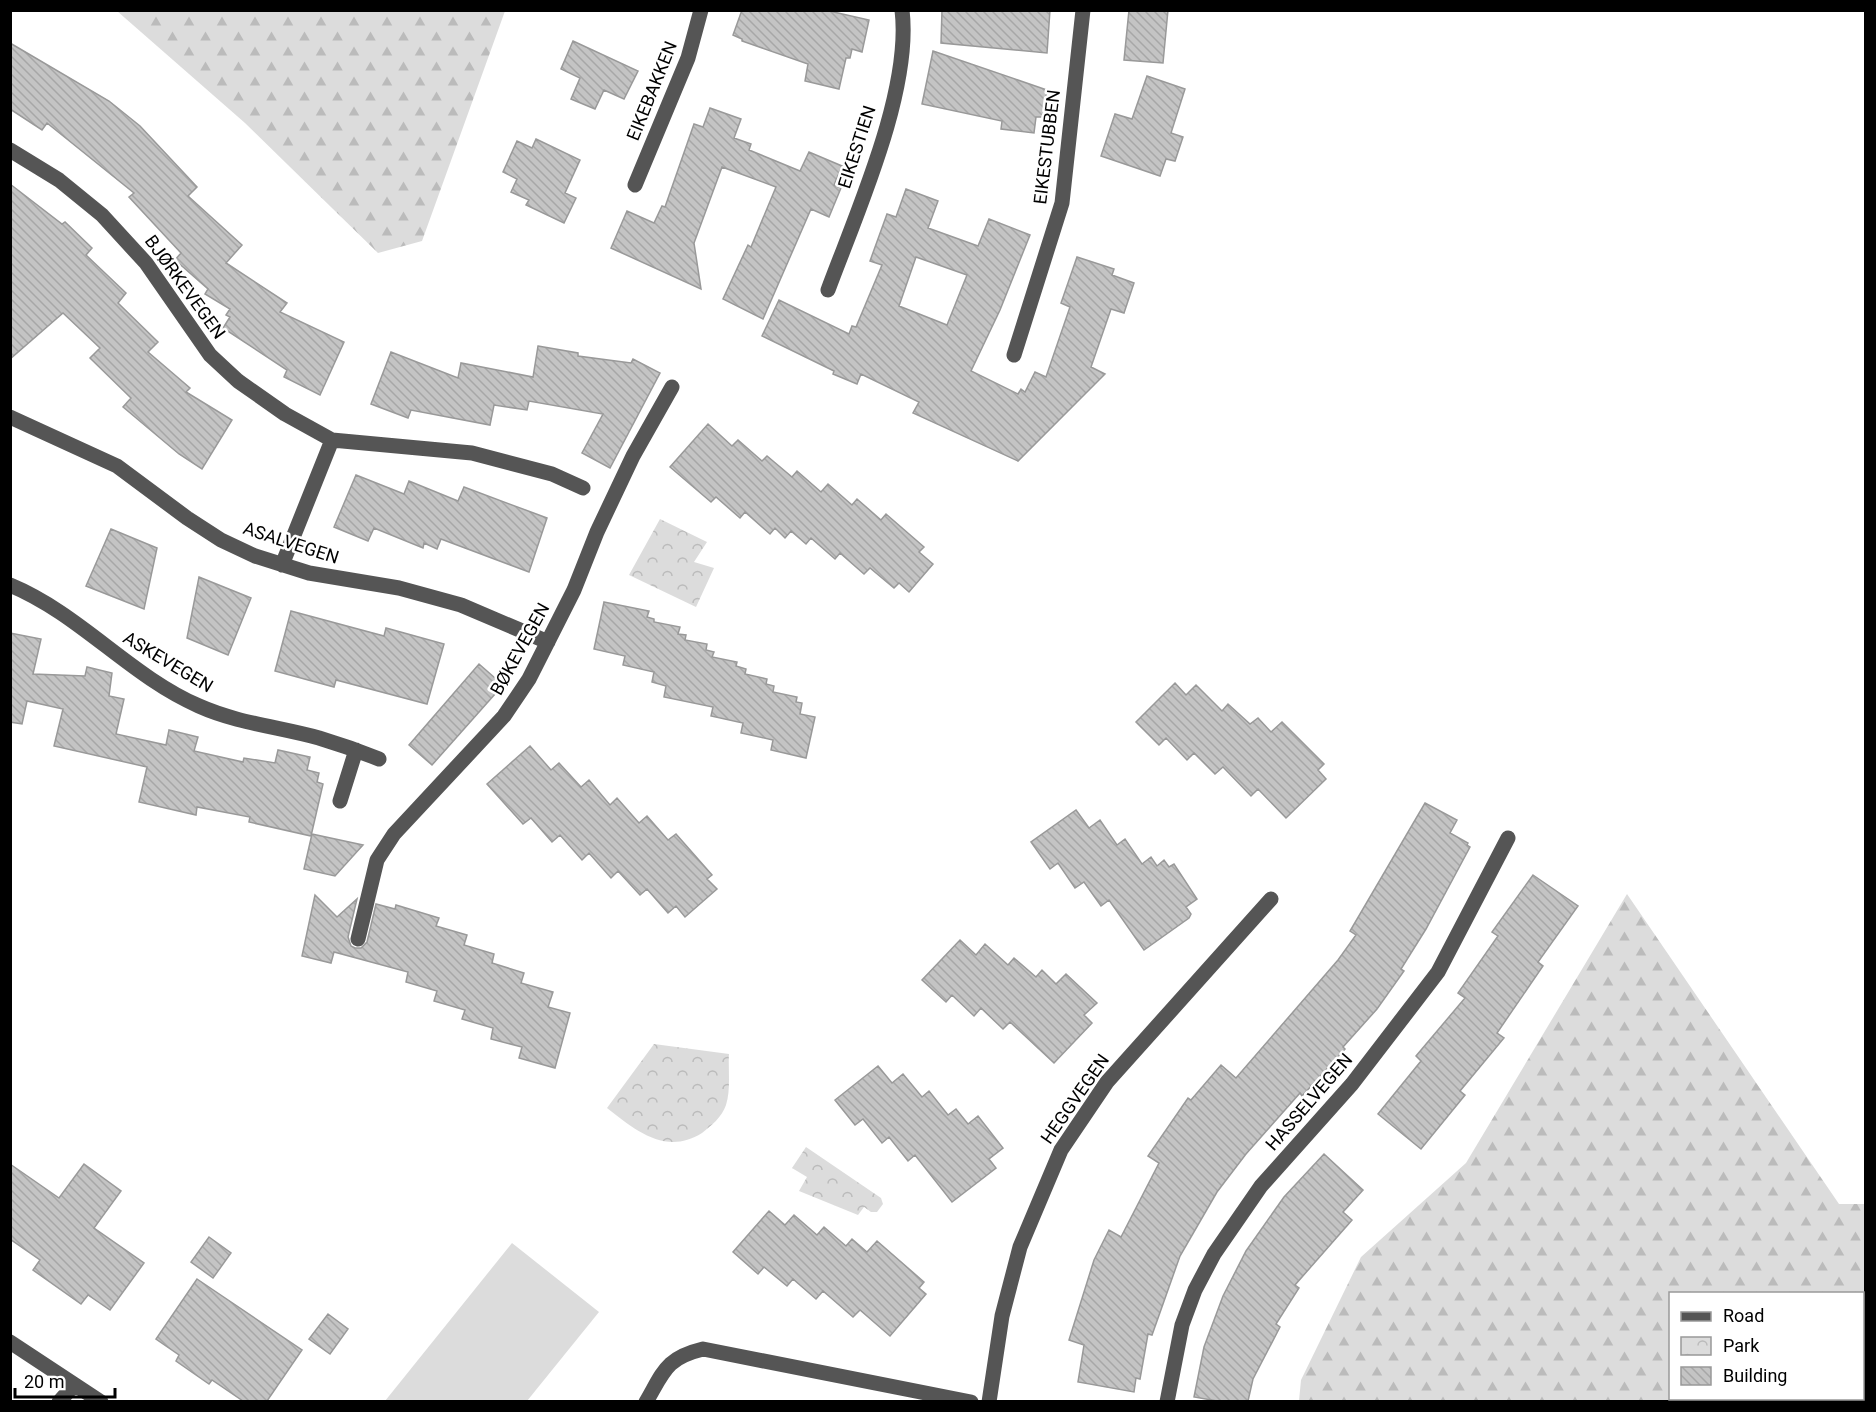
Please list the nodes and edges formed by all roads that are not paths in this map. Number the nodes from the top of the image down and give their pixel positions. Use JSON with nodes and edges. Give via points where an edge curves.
{"nodes":[{"id":1,"x":701,"y":10,"type":"edge"},
{"id":2,"x":902,"y":10,"type":"edge"},
{"id":3,"x":1083,"y":10,"type":"edge"},
{"id":4,"x":10,"y":150,"type":"edge"},
{"id":5,"x":635,"y":185,"type":"dead end"},
{"id":6,"x":828,"y":290,"type":"dead end"},
{"id":7,"x":1014,"y":355,"type":"dead end"},
{"id":8,"x":672,"y":387,"type":"dead end"},
{"id":9,"x":12,"y":422,"type":"edge"},
{"id":10,"x":332,"y":440,"type":"junction"},
{"id":11,"x":583,"y":488,"type":"dead end"},
{"id":12,"x":282,"y":565,"type":"junction"},
{"id":13,"x":10,"y":585,"type":"edge"},
{"id":14,"x":548,"y":642,"type":"junction"},
{"id":15,"x":356,"y":750,"type":"junction"},
{"id":16,"x":379,"y":759,"type":"dead end"},
{"id":17,"x":339,"y":801,"type":"dead end"},
{"id":18,"x":1508,"y":838,"type":"dead end"},
{"id":19,"x":1271,"y":899,"type":"dead end"},
{"id":20,"x":358,"y":939,"type":"dead end"},
{"id":21,"x":10,"y":1342,"type":"edge"},
{"id":22,"x":74,"y":1385,"type":"junction"},
{"id":23,"x":59,"y":1401,"type":"edge"},
{"id":24,"x":101,"y":1401,"type":"edge"},
{"id":25,"x":646,"y":1401,"type":"edge"},
{"id":26,"x":970,"y":1401,"type":"edge"},
{"id":27,"x":989,"y":1401,"type":"edge"},
{"id":28,"x":1167,"y":1401,"type":"edge"}],
"edges":[{"from":1,"to":5,"type":"street","name":"EIKEBAKKEN","via":[[688,58]]},
{"from":2,"to":6,"type":"street","name":"EIKESTIEN","via":[[899,70],[882,142]]},
{"from":3,"to":7,"type":"street","name":"EIKESTUBBEN","via":[[1062,203]]},
{"from":4,"to":10,"type":"street","name":"BJØRKEVEGEN","via":[[59,180],[122,235],[210,355],[231,374],[285,414]]},
{"from":8,"to":14,"type":"street","name":"BØKEVEGEN","via":[[633,456]]},
{"from":9,"to":12,"type":"street","name":"ASALVEGEN","via":[[117,466],[221,540]]},
{"from":10,"to":11,"type":"street","name":"BJØRKEVEGEN","via":[[472,453],[552,474]]},
{"from":10,"to":12,"type":"street"},
{"from":12,"to":14,"type":"street","name":"ASALVEGEN","via":[[341,580],[399,588],[461,605]]},
{"from":13,"to":15,"type":"street","name":"ASKEVEGEN","via":[[63,615],[135,667],[199,706]]},
{"from":14,"to":20,"type":"street","name":"BØKEVEGEN","via":[[504,716],[394,834],[377,860]]},
{"from":15,"to":16,"type":"street","name":"ASKEVEGEN"},
{"from":15,"to":17,"type":"street"},
{"from":18,"to":28,"type":"street","name":"HASSELVEGEN","via":[[1438,972],[1352,1084],[1261,1186],[1214,1254],[1182,1325]]},
{"from":19,"to":27,"type":"street","name":"HEGGVEGEN","via":[[1107,1082],[1062,1150],[1020,1247],[1002,1316]]},
{"from":21,"to":22,"type":"street"},
{"from":22,"to":23,"type":"street"},
{"from":22,"to":24,"type":"street"},
{"from":25,"to":26,"type":"street","via":[[676,1357],[703,1349]]}]}
